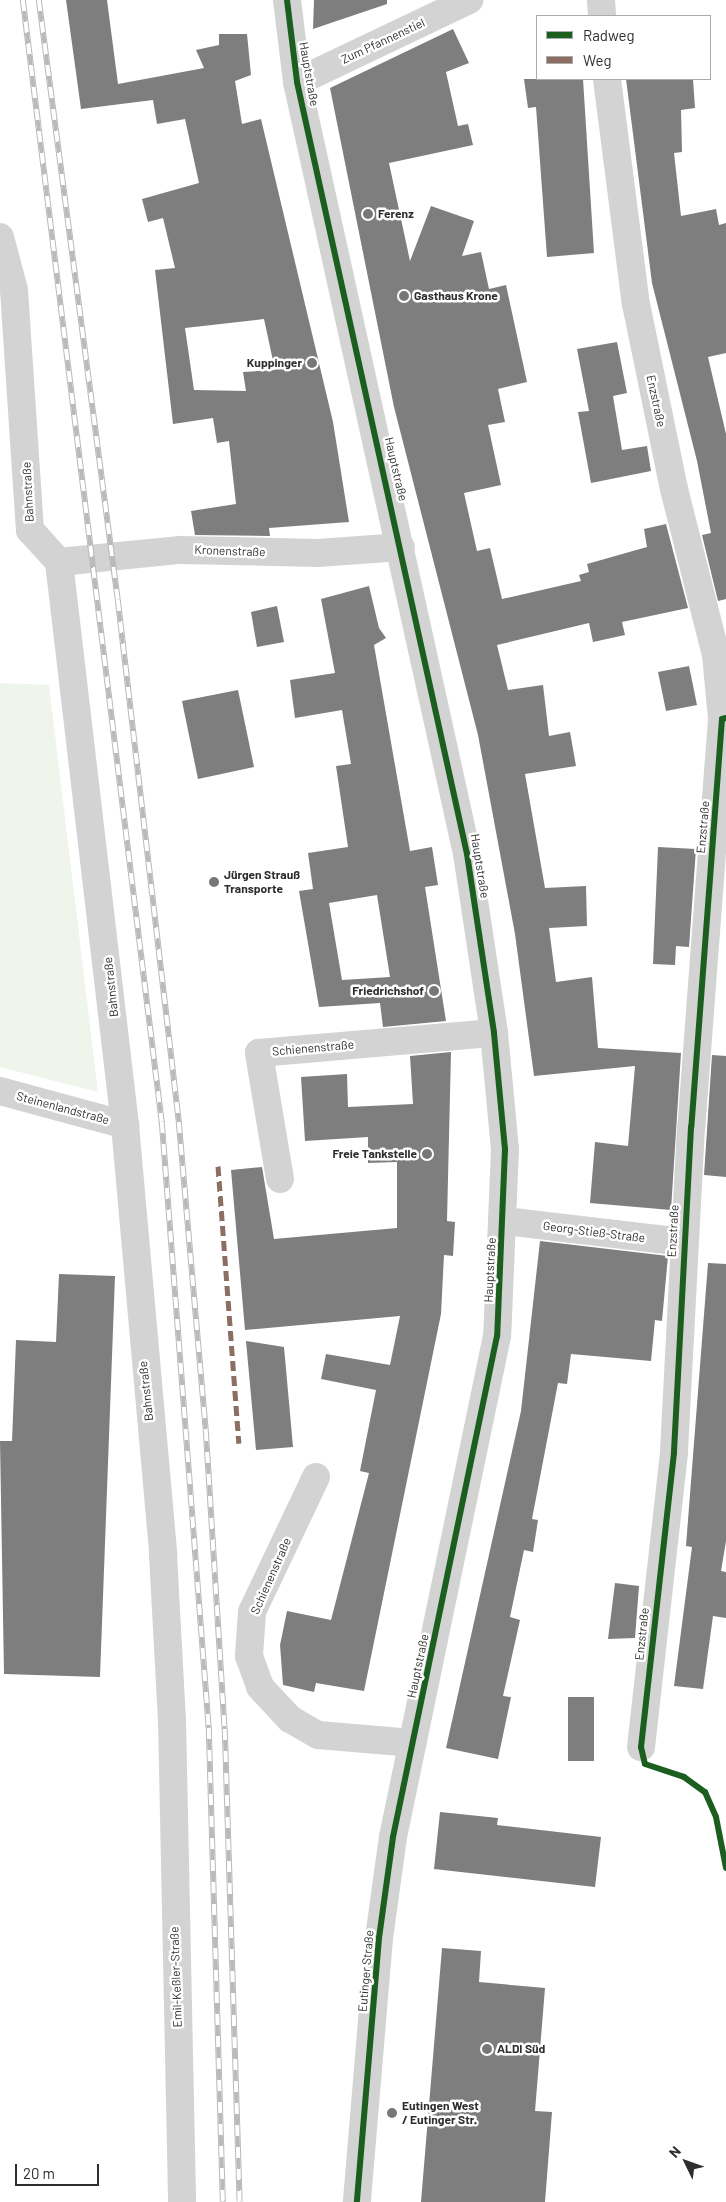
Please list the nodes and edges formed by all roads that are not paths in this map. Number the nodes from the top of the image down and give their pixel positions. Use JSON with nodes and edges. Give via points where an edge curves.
{"nodes":[{"id":1,"x":287,"y":0,"type":"edge"},
{"id":2,"x":470,"y":0,"type":"edge"},
{"id":3,"x":601,"y":0,"type":"edge"},
{"id":4,"x":602,"y":15,"type":"edge"},
{"id":5,"x":607,"y":80,"type":"edge"},
{"id":6,"x":297,"y":82,"type":"junction"},
{"id":7,"x":0,"y":237,"type":"edge"},
{"id":8,"x":401,"y":547,"type":"junction"},
{"id":9,"x":60,"y":562,"type":"junction"},
{"id":10,"x":724,"y":718,"type":"edge"},
{"id":11,"x":494,"y":1033,"type":"junction"},
{"id":12,"x":0,"y":1091,"type":"edge"},
{"id":13,"x":125,"y":1125,"type":"junction"},
{"id":14,"x":280,"y":1179,"type":"dead end"},
{"id":15,"x":504,"y":1222,"type":"junction"},
{"id":16,"x":683,"y":1242,"type":"junction"},
{"id":17,"x":316,"y":1477,"type":"dead end"},
{"id":18,"x":413,"y":1744,"type":"junction"},
{"id":19,"x":641,"y":1747,"type":"dead end"},
{"id":20,"x":171,"y":1752,"type":"joint"},
{"id":21,"x":182,"y":2202,"type":"edge"},
{"id":22,"x":357,"y":2202,"type":"edge"}],
"edges":[{"from":1,"to":6,"type":"street","name":"Hauptstraße"},
{"from":2,"to":6,"type":"street","name":"Zum Pfannenstiel"},
{"from":3,"to":4,"type":"street"},
{"from":5,"to":10,"type":"street","name":"Enzstraße","via":[[636,304],[674,489],[716,654]]},
{"from":6,"to":8,"type":"street","name":"Hauptstraße"},
{"from":7,"to":9,"type":"street","name":"Bahnstraße","via":[[14,290],[30,530]]},
{"from":8,"to":9,"type":"street","name":"Kronenstraße","via":[[318,553],[180,550]]},
{"from":8,"to":11,"type":"street","name":"Hauptstraße","via":[[451,770]]},
{"from":9,"to":13,"type":"street","name":"Bahnstraße"},
{"from":10,"to":16,"type":"street","name":"Enzstraße"},
{"from":11,"to":14,"type":"street","name":"Schienenstraße","via":[[259,1053]]},
{"from":11,"to":15,"type":"street","name":"Hauptstraße","via":[[505,1149]]},
{"from":12,"to":13,"type":"street","name":"Steinenlandstraße"},
{"from":13,"to":20,"type":"street","name":"Bahnstraße","via":[[138,1305],[163,1555]]},
{"from":15,"to":16,"type":"street","name":"Georg-Stieß-Straße"},
{"from":15,"to":18,"type":"street","name":"Hauptstraße","via":[[497,1336],[486,1409]]},
{"from":16,"to":19,"type":"street","name":"Enzstraße","via":[[674,1453]]},
{"from":17,"to":18,"type":"street","name":"Schienenstraße","via":[[252,1612],[249,1656],[260,1687],[290,1719],[318,1735]]},
{"from":18,"to":22,"type":"street","name":"Eutinger Straße","via":[[379,1938]]},
{"from":20,"to":21,"type":"street","name":"Emil-Keßler-Straße"}]}
